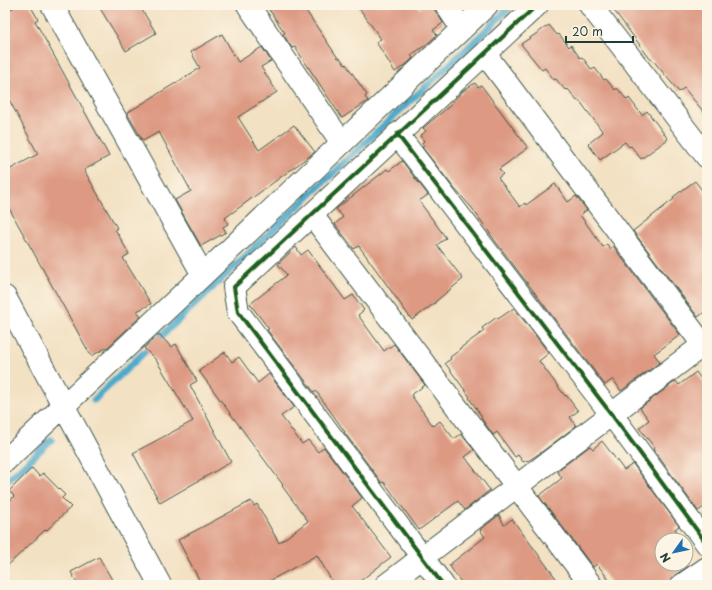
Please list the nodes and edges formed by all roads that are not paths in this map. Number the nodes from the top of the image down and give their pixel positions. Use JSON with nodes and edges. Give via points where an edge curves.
{"nodes":[{"id":1,"x":52,"y":5,"type":"edge"},
{"id":2,"x":248,"y":5,"type":"edge"},
{"id":3,"x":446,"y":5,"type":"edge"},
{"id":4,"x":487,"y":5,"type":"edge"},
{"id":5,"x":537,"y":5,"type":"edge"},
{"id":6,"x":590,"y":5,"type":"edge"},
{"id":7,"x":462,"y":28,"type":"junction"},
{"id":8,"x":485,"y":54,"type":"junction"},
{"id":9,"x":397,"y":134,"type":"junction"},
{"id":10,"x":342,"y":143,"type":"junction"},
{"id":11,"x":707,"y":157,"type":"edge"},
{"id":12,"x":312,"y":215,"type":"junction"},
{"id":13,"x":203,"y":275,"type":"junction"},
{"id":14,"x":5,"y":296,"type":"edge"},
{"id":15,"x":706,"y":346,"type":"edge"},
{"id":16,"x":64,"y":407,"type":"junction"},
{"id":17,"x":612,"y":415,"type":"junction"},
{"id":18,"x":5,"y":461,"type":"edge"},
{"id":19,"x":516,"y":486,"type":"junction"},
{"id":20,"x":707,"y":544,"type":"edge"},
{"id":21,"x":422,"y":556,"type":"junction"},
{"id":22,"x":707,"y":568,"type":"edge"},
{"id":23,"x":160,"y":585,"type":"edge"},
{"id":24,"x":386,"y":585,"type":"edge"},
{"id":25,"x":443,"y":585,"type":"edge"},
{"id":26,"x":591,"y":585,"type":"edge"},
{"id":27,"x":682,"y":585,"type":"edge"}],
"edges":[{"from":1,"to":13,"type":"street"},
{"from":2,"to":10,"type":"street"},
{"from":3,"to":7,"type":"street"},
{"from":4,"to":7,"type":"street"},
{"from":5,"to":8,"type":"street"},
{"from":6,"to":11,"type":"street"},
{"from":7,"to":10,"type":"street"},
{"from":8,"to":9,"type":"street"},
{"from":8,"to":15,"type":"street"},
{"from":9,"to":12,"type":"street"},
{"from":9,"to":17,"type":"street"},
{"from":10,"to":13,"type":"street"},
{"from":12,"to":19,"type":"street"},
{"from":12,"to":21,"type":"street","via":[[234,287],[238,312]]},
{"from":13,"to":16,"type":"street"},
{"from":14,"to":16,"type":"street"},
{"from":15,"to":17,"type":"street"},
{"from":16,"to":18,"type":"street"},
{"from":16,"to":23,"type":"street"},
{"from":17,"to":19,"type":"street"},
{"from":17,"to":20,"type":"street"},
{"from":19,"to":21,"type":"street"},
{"from":19,"to":26,"type":"street"},
{"from":21,"to":24,"type":"street"},
{"from":21,"to":25,"type":"street"},
{"from":22,"to":27,"type":"street"}]}
